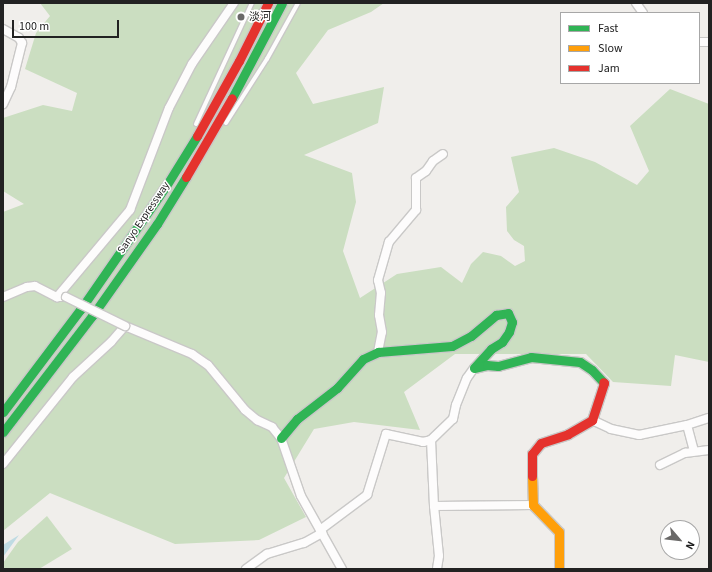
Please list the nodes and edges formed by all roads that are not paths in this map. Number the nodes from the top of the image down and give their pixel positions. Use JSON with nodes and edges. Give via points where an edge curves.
{"nodes":[{"id":1,"x":234,"y":3,"type":"edge"},
{"id":2,"x":252,"y":3,"type":"edge"},
{"id":3,"x":268,"y":3,"type":"edge"},
{"id":4,"x":282,"y":3,"type":"edge"},
{"id":5,"x":298,"y":3,"type":"edge"},
{"id":6,"x":636,"y":3,"type":"edge"},
{"id":7,"x":642,"y":12,"type":"edge"},
{"id":8,"x":3,"y":29,"type":"edge"},
{"id":9,"x":3,"y":104,"type":"edge"},
{"id":10,"x":194,"y":128,"type":"dead end"},
{"id":11,"x":223,"y":129,"type":"dead end"},
{"id":12,"x":191,"y":134,"type":"dead end"},
{"id":13,"x":206,"y":153,"type":"dead end"},
{"id":14,"x":443,"y":154,"type":"dead end"},
{"id":15,"x":176,"y":193,"type":"junction"},
{"id":16,"x":146,"y":217,"type":"junction"},
{"id":17,"x":3,"y":297,"type":"edge"},
{"id":18,"x":58,"y":297,"type":"junction"},
{"id":19,"x":124,"y":326,"type":"junction"},
{"id":20,"x":378,"y":352,"type":"junction"},
{"id":21,"x":474,"y":368,"type":"junction"},
{"id":22,"x":3,"y":412,"type":"edge"},
{"id":23,"x":709,"y":418,"type":"edge"},
{"id":24,"x":592,"y":420,"type":"junction"},
{"id":25,"x":687,"y":425,"type":"junction"},
{"id":26,"x":3,"y":432,"type":"edge"},
{"id":27,"x":281,"y":438,"type":"junction"},
{"id":28,"x":431,"y":440,"type":"junction"},
{"id":29,"x":709,"y":450,"type":"edge"},
{"id":30,"x":694,"y":451,"type":"junction"},
{"id":31,"x":3,"y":464,"type":"edge"},
{"id":32,"x":660,"y":465,"type":"dead end"},
{"id":33,"x":533,"y":505,"type":"junction"},
{"id":34,"x":434,"y":506,"type":"junction"},
{"id":35,"x":321,"y":532,"type":"junction"},
{"id":36,"x":246,"y":569,"type":"edge"},
{"id":37,"x":342,"y":569,"type":"edge"},
{"id":38,"x":437,"y":569,"type":"edge"},
{"id":39,"x":559,"y":569,"type":"edge"}],
"edges":[{"from":1,"to":18,"type":"street","via":[[192,64],[169,108],[130,210]]},
{"from":2,"to":10,"type":"lane"},
{"from":3,"to":16,"type":"main road","name":"Sanyo Expressway","via":[[196,138]]},
{"from":4,"to":15,"type":"main road","name":"Sanyo Expressway","via":[[250,67]]},
{"from":5,"to":11,"type":"lane","via":[[267,59]]},
{"from":6,"to":7,"type":"street"},
{"from":8,"to":9,"type":"street","via":[[19,38],[22,44],[11,87]]},
{"from":12,"to":16,"type":"lane"},
{"from":13,"to":15,"type":"lane"},
{"from":14,"to":20,"type":"street","via":[[416,178],[416,210],[389,242],[378,280],[378,315],[382,332]]},
{"from":15,"to":26,"type":"main road","name":"Sanyo Expressway","via":[[92,316]]},
{"from":16,"to":22,"type":"main road","name":"Sanyo Expressway"},
{"from":17,"to":18,"type":"street","via":[[35,286]]},
{"from":18,"to":19,"type":"street","bridge":true,"via":[[66,297]]},
{"from":19,"to":27,"type":"street","via":[[192,354],[208,365],[245,410],[257,420],[272,426]]},
{"from":19,"to":31,"type":"street","via":[[111,342],[73,377]]},
{"from":20,"to":21,"type":"main road","via":[[452,346],[471,336],[496,315],[508,313],[512,322],[509,332]]},
{"from":20,"to":27,"type":"main road","via":[[362,359],[337,388],[297,419]]},
{"from":21,"to":24,"type":"main road","via":[[487,364],[498,366],[531,357],[580,362],[604,383]]},
{"from":21,"to":28,"type":"street","via":[[456,405],[453,419]]},
{"from":23,"to":25,"type":"street"},
{"from":24,"to":25,"type":"street","via":[[612,429],[639,435]]},
{"from":24,"to":33,"type":"main road","via":[[568,434],[541,442],[532,454]]},
{"from":25,"to":30,"type":"street"},
{"from":27,"to":35,"type":"street","via":[[301,496]]},
{"from":28,"to":34,"type":"street"},
{"from":28,"to":35,"type":"street","via":[[423,442],[386,434],[367,495]]},
{"from":29,"to":30,"type":"street"},
{"from":30,"to":32,"type":"street"},
{"from":33,"to":34,"type":"street"},
{"from":33,"to":39,"type":"main road","via":[[559,532]]},
{"from":34,"to":38,"type":"street","via":[[440,556]]},
{"from":35,"to":36,"type":"street","via":[[304,544],[267,554]]},
{"from":35,"to":37,"type":"street"}]}
